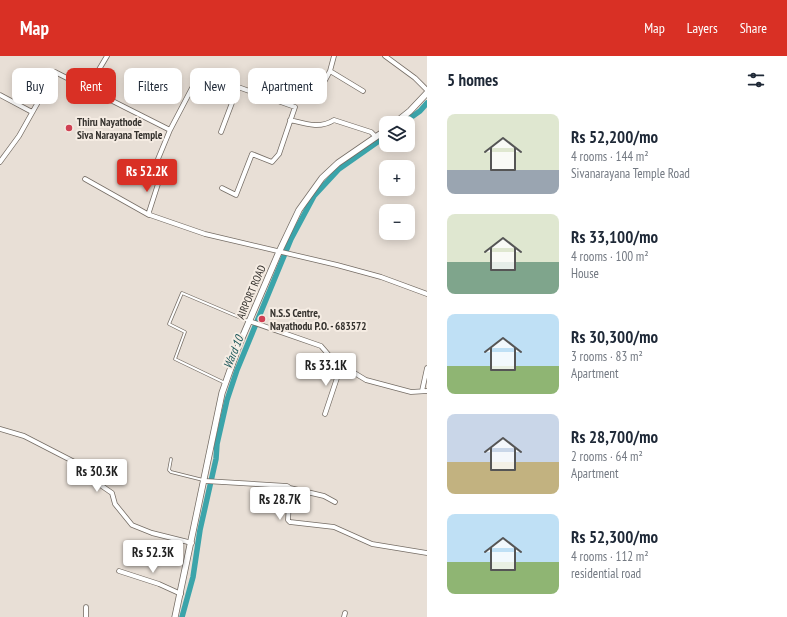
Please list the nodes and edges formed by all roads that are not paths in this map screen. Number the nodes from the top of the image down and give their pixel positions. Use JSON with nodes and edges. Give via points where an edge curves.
{"nodes":[{"id":1,"x":107,"y":56,"type":"edge"},
{"id":2,"x":334,"y":56,"type":"edge"},
{"id":3,"x":385,"y":56,"type":"edge"},
{"id":4,"x":100,"y":68,"type":"edge"},
{"id":5,"x":330,"y":71,"type":"junction"},
{"id":6,"x":66,"y":77,"type":"edge"},
{"id":7,"x":327,"y":77,"type":"edge"},
{"id":8,"x":363,"y":91,"type":"dead end"},
{"id":9,"x":190,"y":92,"type":"edge"},
{"id":10,"x":426,"y":93,"type":"edge"},
{"id":11,"x":0,"y":95,"type":"edge"},
{"id":12,"x":116,"y":102,"type":"edge"},
{"id":13,"x":32,"y":112,"type":"junction"},
{"id":14,"x":402,"y":116,"type":"edge"},
{"id":15,"x":290,"y":120,"type":"junction"},
{"id":16,"x":170,"y":130,"type":"junction"},
{"id":17,"x":221,"y":132,"type":"dead end"},
{"id":18,"x":379,"y":135,"type":"edge"},
{"id":19,"x":376,"y":137,"type":"junction"},
{"id":20,"x":0,"y":162,"type":"edge"},
{"id":21,"x":85,"y":179,"type":"dead end"},
{"id":22,"x":222,"y":188,"type":"dead end"},
{"id":23,"x":150,"y":215,"type":"junction"},
{"id":24,"x":280,"y":252,"type":"junction"},
{"id":25,"x":427,"y":294,"type":"edge"},
{"id":26,"x":250,"y":322,"type":"junction"},
{"id":27,"x":341,"y":366,"type":"junction"},
{"id":28,"x":427,"y":368,"type":"edge"},
{"id":29,"x":225,"y":383,"type":"junction"},
{"id":30,"x":422,"y":391,"type":"junction"},
{"id":31,"x":427,"y":391,"type":"edge"},
{"id":32,"x":325,"y":414,"type":"dead end"},
{"id":33,"x":0,"y":429,"type":"edge"},
{"id":34,"x":171,"y":459,"type":"dead end"},
{"id":35,"x":205,"y":481,"type":"junction"},
{"id":36,"x":290,"y":488,"type":"junction"},
{"id":37,"x":335,"y":502,"type":"dead end"},
{"id":38,"x":192,"y":543,"type":"junction"},
{"id":39,"x":427,"y":553,"type":"edge"},
{"id":40,"x":119,"y":571,"type":"dead end"},
{"id":41,"x":181,"y":594,"type":"junction"},
{"id":42,"x":86,"y":607,"type":"dead end"},
{"id":43,"x":86,"y":617,"type":"edge"},
{"id":44,"x":175,"y":617,"type":"edge"}],
"edges":[{"from":1,"to":4,"type":"street"},
{"from":2,"to":5,"type":"street"},
{"from":3,"to":10,"type":"street","via":[[415,78]]},
{"from":5,"to":7,"type":"street"},
{"from":5,"to":8,"type":"street"},
{"from":6,"to":13,"type":"street","via":[[55,72]]},
{"from":9,"to":16,"type":"street"},
{"from":10,"to":14,"type":"main road"},
{"from":11,"to":13,"type":"street"},
{"from":12,"to":16,"type":"street"},
{"from":13,"to":20,"type":"street"},
{"from":15,"to":17,"type":"street","via":[[294,107],[238,87]]},
{"from":15,"to":19,"type":"street","via":[[314,126],[328,124],[334,120],[371,132]]},
{"from":15,"to":22,"type":"street","via":[[279,154],[272,162],[252,154],[236,195]]},
{"from":16,"to":23,"type":"street","via":[[158,159],[158,184]]},
{"from":18,"to":19,"type":"main road","name":"AIRPORT ROAD"},
{"from":19,"to":24,"type":"main road","name":"AIRPORT ROAD","via":[[338,163],[322,178],[299,210]]},
{"from":21,"to":23,"type":"street"},
{"from":23,"to":24,"type":"street","via":[[205,234]]},
{"from":24,"to":25,"type":"street","via":[[382,277]]},
{"from":24,"to":26,"type":"main road","name":"AIRPORT ROAD"},
{"from":26,"to":27,"type":"street","via":[[321,346]]},
{"from":26,"to":29,"type":"main road","name":"AIRPORT ROAD"},
{"from":26,"to":29,"type":"lane","via":[[182,292],[169,324],[185,332],[175,359]]},
{"from":27,"to":30,"type":"street","via":[[366,380],[411,392]]},
{"from":27,"to":32,"type":"street"},
{"from":28,"to":30,"type":"street"},
{"from":29,"to":35,"type":"main road","name":"AIRPORT ROAD"},
{"from":30,"to":31,"type":"street"},
{"from":33,"to":38,"type":"street","via":[[24,436],[92,471],[98,484],[112,493],[115,504],[132,524],[152,533]]},
{"from":34,"to":35,"type":"lane","via":[[170,472]]},
{"from":35,"to":36,"type":"street"},
{"from":35,"to":38,"type":"main road","name":"AIRPORT ROAD"},
{"from":36,"to":37,"type":"street","via":[[324,496]]},
{"from":36,"to":39,"type":"street","via":[[290,522],[334,527],[372,544]]},
{"from":38,"to":41,"type":"main road","name":"AIRPORT ROAD"},
{"from":40,"to":41,"type":"street"},
{"from":41,"to":44,"type":"main road","name":"AIRPORT ROAD"},
{"from":42,"to":43,"type":"street"}]}
